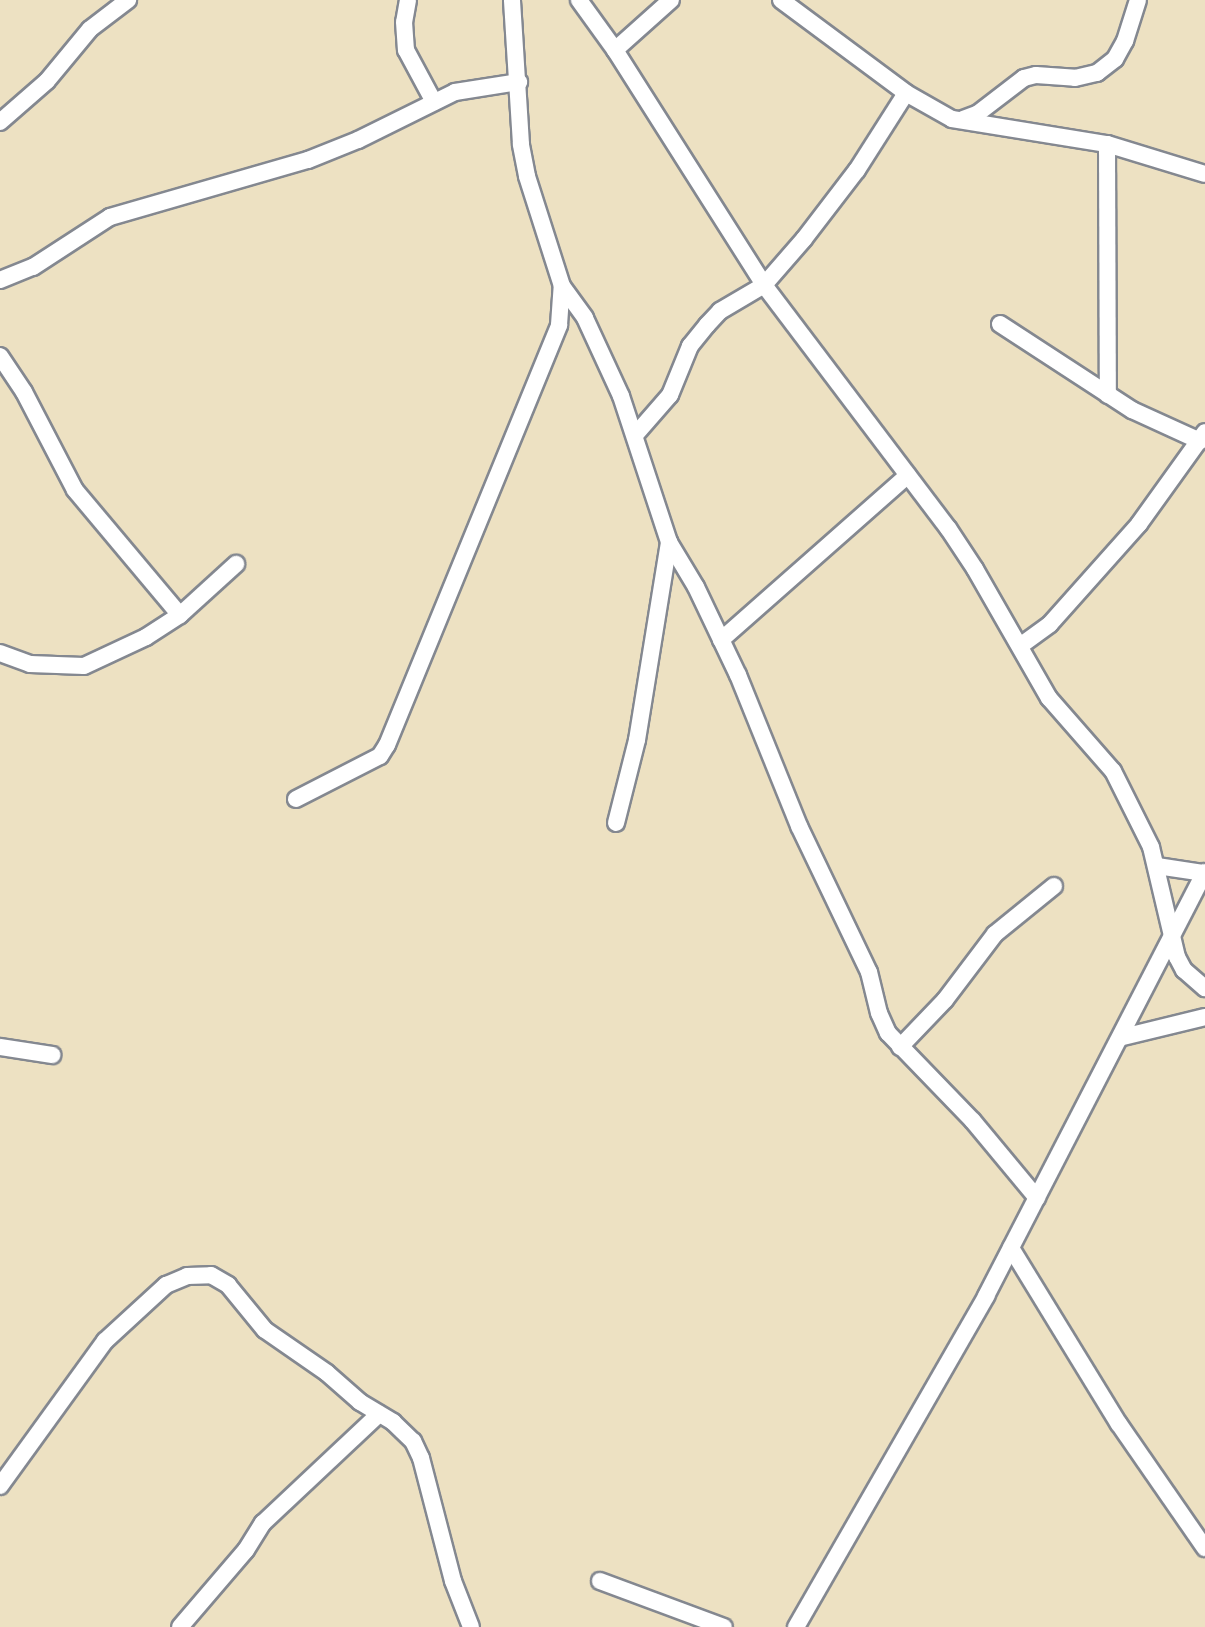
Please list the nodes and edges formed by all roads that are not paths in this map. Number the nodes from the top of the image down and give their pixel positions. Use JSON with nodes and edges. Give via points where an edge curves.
{"nodes":[{"id":1,"x":128,"y":0,"type":"edge"},
{"id":2,"x":408,"y":0,"type":"edge"},
{"id":3,"x":512,"y":0,"type":"edge"},
{"id":4,"x":579,"y":0,"type":"edge"},
{"id":5,"x":671,"y":0,"type":"edge"},
{"id":6,"x":781,"y":0,"type":"edge"},
{"id":7,"x":1138,"y":0,"type":"edge"},
{"id":8,"x":615,"y":51,"type":"junction"},
{"id":9,"x":519,"y":82,"type":"junction"},
{"id":10,"x":906,"y":93,"type":"junction"},
{"id":11,"x":434,"y":102,"type":"junction"},
{"id":12,"x":963,"y":120,"type":"junction"},
{"id":13,"x":0,"y":122,"type":"edge"},
{"id":14,"x":1107,"y":144,"type":"junction"},
{"id":15,"x":1205,"y":174,"type":"edge"},
{"id":16,"x":1,"y":278,"type":"edge"},
{"id":17,"x":764,"y":285,"type":"junction"},
{"id":18,"x":562,"y":286,"type":"junction"},
{"id":19,"x":1000,"y":324,"type":"dead end"},
{"id":20,"x":0,"y":356,"type":"edge"},
{"id":21,"x":1108,"y":395,"type":"junction"},
{"id":22,"x":636,"y":434,"type":"junction"},
{"id":23,"x":1202,"y":436,"type":"edge"},
{"id":24,"x":908,"y":474,"type":"junction"},
{"id":25,"x":669,"y":542,"type":"junction"},
{"id":26,"x":236,"y":564,"type":"dead end"},
{"id":27,"x":180,"y":615,"type":"junction"},
{"id":28,"x":721,"y":640,"type":"junction"},
{"id":29,"x":1020,"y":646,"type":"junction"},
{"id":30,"x":0,"y":653,"type":"edge"},
{"id":31,"x":296,"y":799,"type":"dead end"},
{"id":32,"x":616,"y":823,"type":"dead end"},
{"id":33,"x":1157,"y":866,"type":"junction"},
{"id":34,"x":1205,"y":873,"type":"edge"},
{"id":35,"x":1054,"y":886,"type":"dead end"},
{"id":36,"x":1174,"y":936,"type":"junction"},
{"id":37,"x":1205,"y":988,"type":"edge"},
{"id":38,"x":1205,"y":1017,"type":"edge"},
{"id":39,"x":1123,"y":1037,"type":"junction"},
{"id":40,"x":0,"y":1047,"type":"edge"},
{"id":41,"x":900,"y":1047,"type":"junction"},
{"id":42,"x":52,"y":1055,"type":"dead end"},
{"id":43,"x":1037,"y":1198,"type":"junction"},
{"id":44,"x":1011,"y":1248,"type":"junction"},
{"id":45,"x":379,"y":1414,"type":"junction"},
{"id":46,"x":0,"y":1486,"type":"edge"},
{"id":47,"x":1205,"y":1548,"type":"edge"},
{"id":48,"x":600,"y":1581,"type":"dead end"},
{"id":49,"x":180,"y":1627,"type":"edge"},
{"id":50,"x":471,"y":1627,"type":"edge"},
{"id":51,"x":724,"y":1627,"type":"edge"},
{"id":52,"x":796,"y":1627,"type":"edge"}],
"edges":[{"from":1,"to":13,"type":"street","via":[[90,29],[47,81]]},
{"from":2,"to":11,"type":"street","via":[[406,50]]},
{"from":3,"to":9,"type":"street"},
{"from":4,"to":8,"type":"street"},
{"from":5,"to":8,"type":"street"},
{"from":6,"to":10,"type":"street"},
{"from":7,"to":12,"type":"street","via":[[1115,59],[1097,73],[1024,78]]},
{"from":8,"to":17,"type":"street"},
{"from":9,"to":11,"type":"street","via":[[456,92]]},
{"from":9,"to":18,"type":"street","via":[[527,176]]},
{"from":10,"to":12,"type":"street","via":[[952,119]]},
{"from":10,"to":17,"type":"street","via":[[841,193]]},
{"from":11,"to":16,"type":"street","via":[[309,160],[110,217],[33,267]]},
{"from":12,"to":14,"type":"street"},
{"from":14,"to":15,"type":"street"},
{"from":14,"to":21,"type":"street"},
{"from":17,"to":22,"type":"street","via":[[720,311],[707,326],[691,346],[670,395]]},
{"from":17,"to":24,"type":"street"},
{"from":18,"to":22,"type":"street","via":[[584,318]]},
{"from":18,"to":31,"type":"street","via":[[559,325],[387,745],[380,756]]},
{"from":19,"to":21,"type":"street"},
{"from":20,"to":27,"type":"street","via":[[75,490]]},
{"from":21,"to":23,"type":"street","via":[[1132,410]]},
{"from":22,"to":25,"type":"street"},
{"from":23,"to":29,"type":"street","via":[[1104,566],[1050,624]]},
{"from":24,"to":28,"type":"street"},
{"from":24,"to":29,"type":"street","via":[[975,569]]},
{"from":25,"to":28,"type":"street"},
{"from":25,"to":32,"type":"street","via":[[637,740]]},
{"from":26,"to":27,"type":"street"},
{"from":27,"to":30,"type":"street","via":[[84,666],[30,664]]},
{"from":28,"to":41,"type":"street","via":[[799,826],[869,972],[879,1013]]},
{"from":29,"to":33,"type":"street","via":[[1061,716],[1113,771]]},
{"from":33,"to":34,"type":"street"},
{"from":33,"to":36,"type":"street"},
{"from":34,"to":36,"type":"street"},
{"from":35,"to":41,"type":"street","via":[[995,934],[945,1000]]},
{"from":36,"to":37,"type":"street","via":[[1184,970]]},
{"from":36,"to":39,"type":"street"},
{"from":38,"to":39,"type":"street"},
{"from":39,"to":43,"type":"street"},
{"from":40,"to":42,"type":"street"},
{"from":41,"to":43,"type":"street","via":[[973,1121]]},
{"from":43,"to":44,"type":"street"},
{"from":44,"to":47,"type":"street","via":[[1119,1424]]},
{"from":44,"to":52,"type":"street"},
{"from":45,"to":46,"type":"street","via":[[265,1330],[228,1285],[211,1275],[187,1276],[166,1285],[105,1341]]},
{"from":45,"to":49,"type":"street","via":[[263,1523],[246,1550]]},
{"from":45,"to":50,"type":"street","via":[[413,1441],[421,1458],[453,1581]]},
{"from":48,"to":51,"type":"street"}]}
